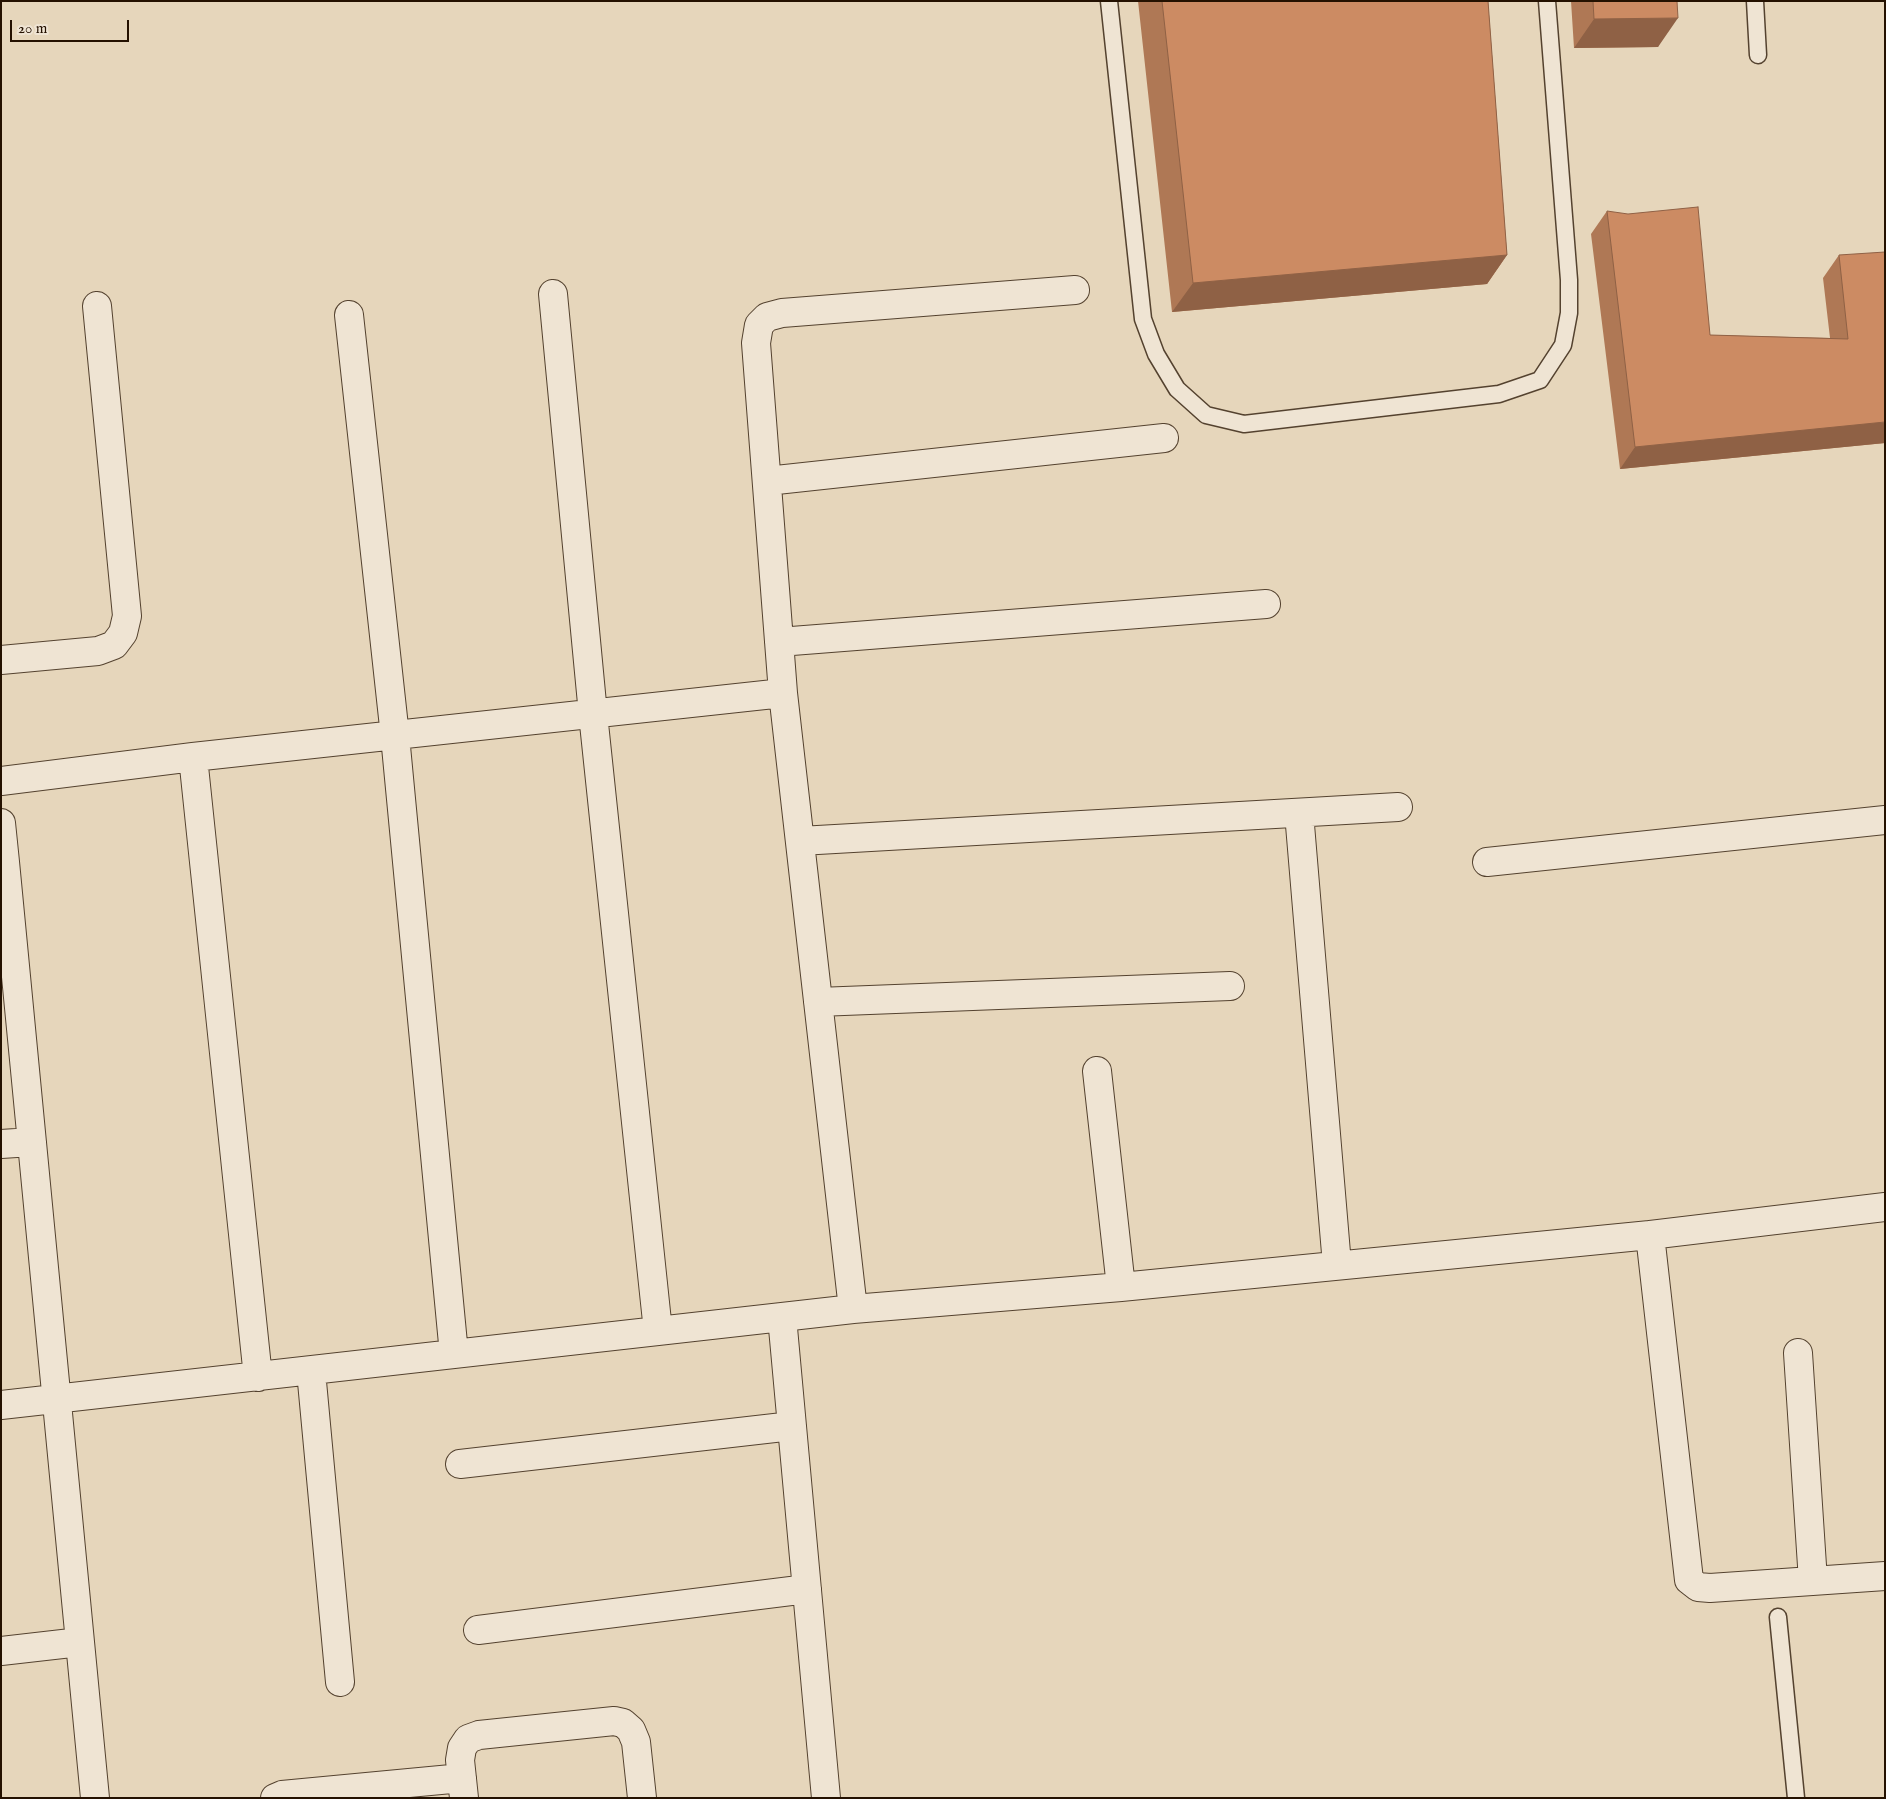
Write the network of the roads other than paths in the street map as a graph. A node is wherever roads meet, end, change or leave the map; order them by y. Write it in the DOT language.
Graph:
graph roads {
  1 [pos="1109,1"];
  2 [pos="1547,1"];
  3 [pos="1755,1"];
  4 [pos="1758,55"];
  5 [pos="1075,290"];
  6 [pos="553,294"];
  7 [pos="97,306"];
  8 [pos="349,315"];
  9 [pos="1164,438"];
  10 [pos="767,482"];
  11 [pos="1266,604"];
  12 [pos="779,642"];
  13 [pos="1,660"];
  14 [pos="783,694"];
  15 [pos="593,714"];
  16 [pos="395,736"];
  17 [pos="193,757"];
  18 [pos="1,781"];
  19 [pos="1398,807"];
  20 [pos="1299,813"];
  21 [pos="1885,820"];
  22 [pos="1,823"];
  23 [pos="800,841"];
  24 [pos="3,862"];
  25 [pos="1487,862"];
  26 [pos="1230,986"];
  27 [pos="818,1002"];
  28 [pos="1096,1071"];
  29 [pos="32,1142"];
  30 [pos="1,1144"];
  31 [pos="1885,1207"];
  32 [pos="1650,1235"];
  33 [pos="1337,1265"];
  34 [pos="1121,1287"];
  35 [pos="853,1309"];
  36 [pos="782,1317"];
  37 [pos="658,1331"];
  38 [pos="1798,1353"];
  39 [pos="454,1354"];
  40 [pos="310,1371"];
  41 [pos="258,1377"];
  42 [pos="56,1400"];
  43 [pos="1,1405"];
  44 [pos="792,1426"];
  45 [pos="460,1464"];
  46 [pos="1885,1576"];
  47 [pos="1812,1581"];
  48 [pos="807,1589"];
  49 [pos="1778,1617"];
  50 [pos="478,1630"];
  51 [pos="80,1642"];
  52 [pos="1,1650"];
  53 [pos="340,1682"];
  54 [pos="463,1788"];
  55 [pos="95,1798"];
  56 [pos="275,1798"];
  57 [pos="642,1798"];
  58 [pos="826,1798"];
  59 [pos="1796,1798"];
  1 -- 2 [label="lane"];
  3 -- 4 [label="lane"];
  5 -- 10 [label="street"];
  6 -- 15 [label="street"];
  7 -- 13 [label="street"];
  8 -- 16 [label="street"];
  9 -- 10 [label="street"];
  10 -- 12 [label="street"];
  11 -- 12 [label="street"];
  12 -- 14 [label="street"];
  14 -- 15 [label="street"];
  14 -- 23 [label="street"];
  15 -- 16 [label="street"];
  15 -- 37 [label="street"];
  16 -- 17 [label="street"];
  16 -- 39 [label="street"];
  17 -- 18 [label="street"];
  17 -- 41 [label="street"];
  19 -- 20 [label="street"];
  20 -- 23 [label="street"];
  20 -- 33 [label="street"];
  21 -- 25 [label="street"];
  22 -- 24 [label="street"];
  23 -- 27 [label="street"];
  24 -- 29 [label="street"];
  26 -- 27 [label="street"];
  27 -- 35 [label="street"];
  28 -- 34 [label="street"];
  29 -- 30 [label="street"];
  29 -- 42 [label="street"];
  31 -- 32 [label="street"];
  32 -- 33 [label="street"];
  32 -- 47 [label="street"];
  33 -- 34 [label="street"];
  34 -- 35 [label="street"];
  35 -- 36 [label="street"];
  36 -- 37 [label="street"];
  36 -- 44 [label="street"];
  37 -- 39 [label="street"];
  38 -- 47 [label="street"];
  39 -- 40 [label="street"];
  40 -- 41 [label="street"];
  40 -- 53 [label="street"];
  41 -- 42 [label="street"];
  42 -- 43 [label="street"];
  42 -- 51 [label="street"];
  44 -- 45 [label="street"];
  44 -- 48 [label="street"];
  46 -- 47 [label="street"];
  48 -- 50 [label="street"];
  48 -- 58 [label="street"];
  49 -- 59 [label="lane"];
  51 -- 52 [label="street"];
  51 -- 55 [label="street"];
  54 -- 56 [label="street"];
  54 -- 57 [label="street"];
}
